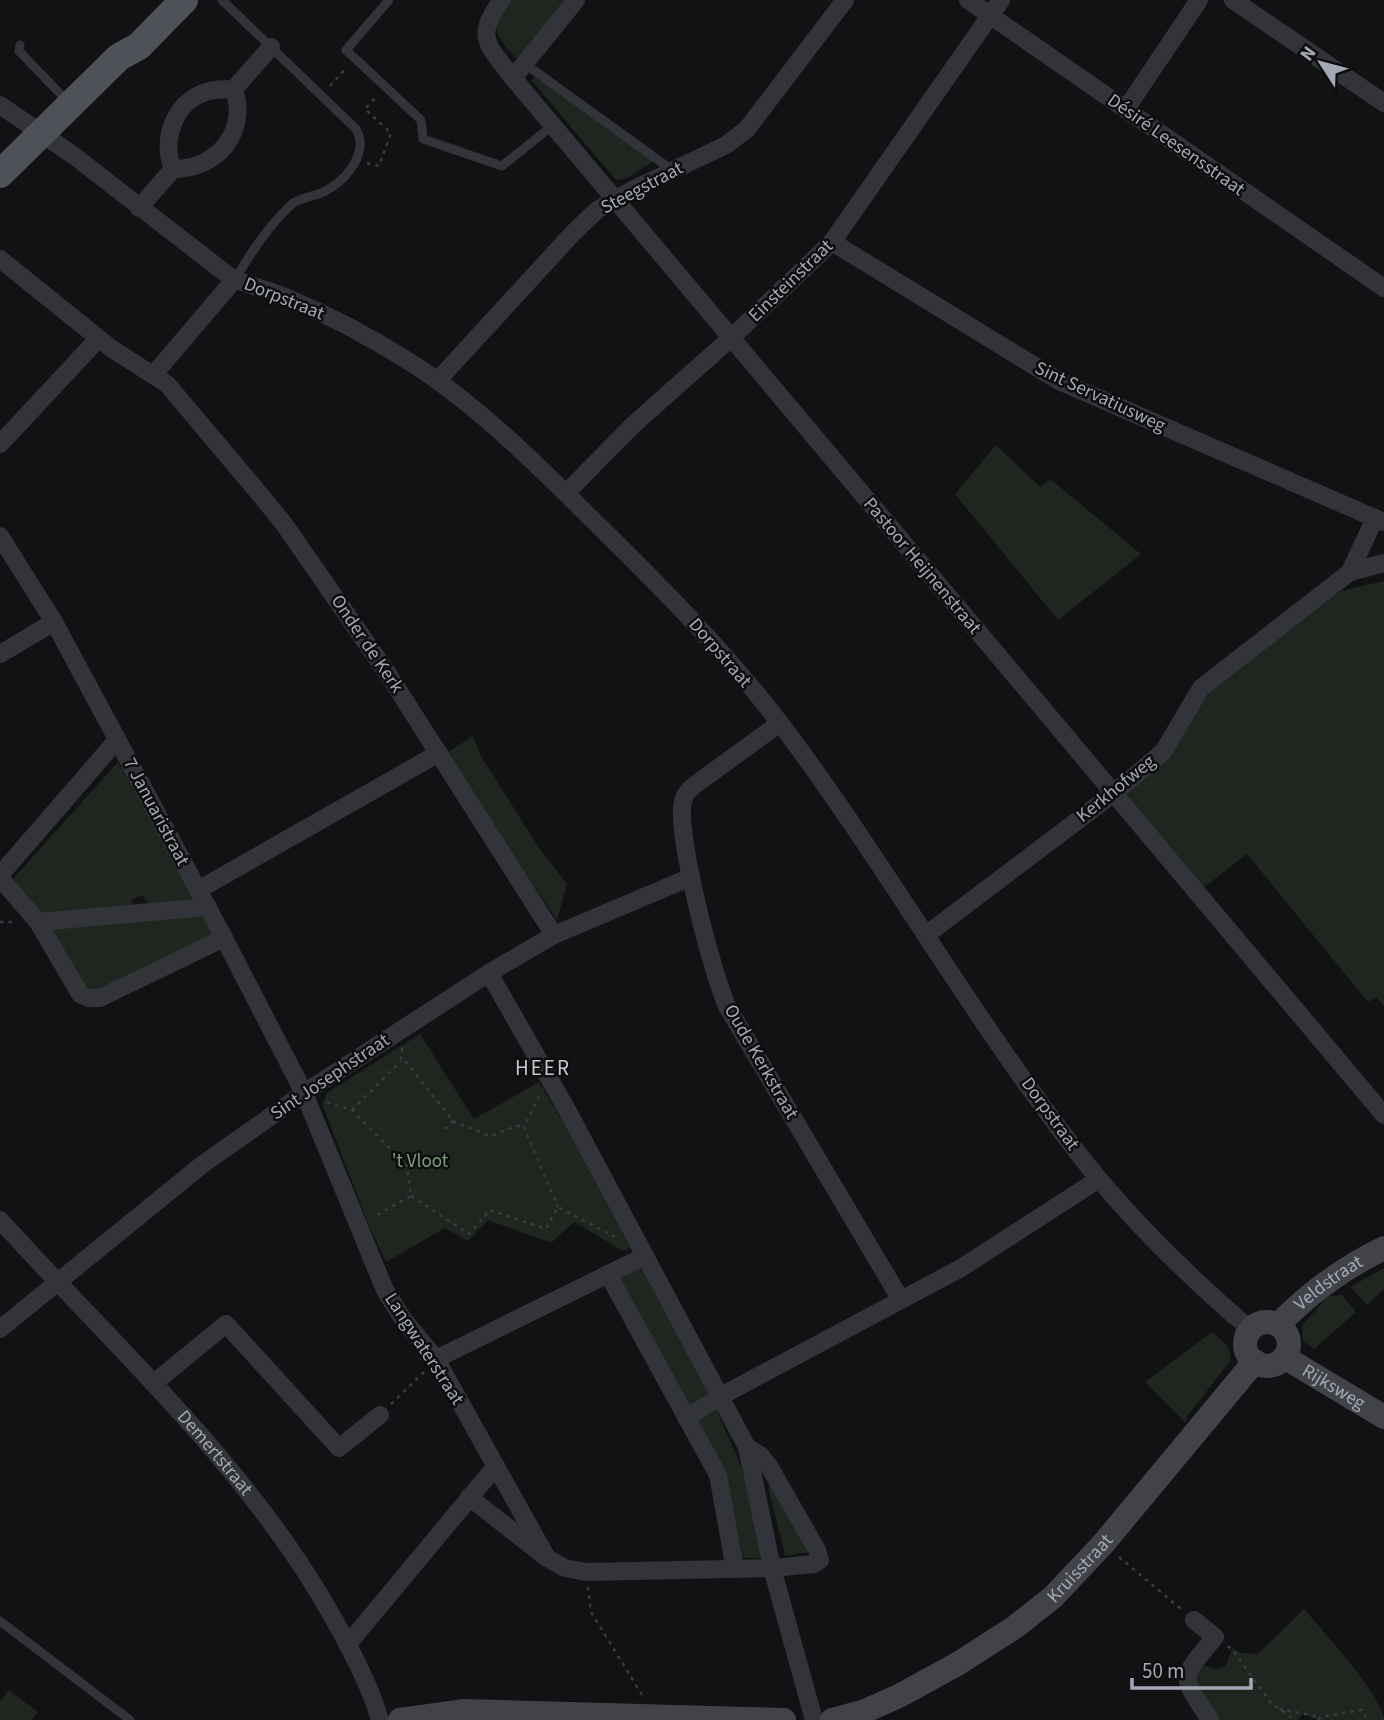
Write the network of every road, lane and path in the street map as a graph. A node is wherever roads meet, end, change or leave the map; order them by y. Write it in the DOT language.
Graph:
graph roads {
  1 [pos="158,0"];
  2 [pos="184,0"];
  3 [pos="222,0"];
  4 [pos="389,0"];
  5 [pos="502,0"];
  6 [pos="576,0"];
  7 [pos="845,0"];
  8 [pos="968,0"];
  9 [pos="1001,0"];
  10 [pos="1199,0"];
  11 [pos="1233,0"];
  12 [pos="990,16"];
  13 [pos="20,45"];
  14 [pos="271,47"];
  15 [pos="119,57"];
  16 [pos="525,64"];
  17 [pos="349,65"];
  18 [pos="513,78"];
  19 [pos="337,79"];
  20 [pos="234,89"];
  21 [pos="385,103"];
  22 [pos="1384,103"];
  23 [pos="71,104"];
  24 [pos="0,106"];
  25 [pos="1126,109"];
  26 [pos="552,126"];
  27 [pos="41,134"];
  28 [pos="356,160"];
  29 [pos="173,169"];
  30 [pos="674,171"];
  31 [pos="0,174"];
  32 [pos="614,199"];
  33 [pos="139,208"];
  34 [pos="832,242"];
  35 [pos="0,259"];
  36 [pos="235,279"];
  37 [pos="1384,288"];
  38 [pos="731,338"];
  39 [pos="99,339"];
  40 [pos="154,374"];
  41 [pos="438,380"];
  42 [pos="0,444"];
  43 [pos="565,493"];
  44 [pos="1379,520"];
  45 [pos="0,536"];
  46 [pos="1384,563"];
  47 [pos="1350,572"];
  48 [pos="54,622"];
  49 [pos="0,654"];
  50 [pos="780,723"];
  51 [pos="117,740"];
  52 [pos="439,753"];
  53 [pos="1114,793"];
  54 [pos="6,856"];
  55 [pos="0,876"];
  56 [pos="691,877"];
  57 [pos="198,890"];
  58 [pos="208,907"];
  59 [pos="38,922"];
  60 [pos="554,934"];
  61 [pos="926,935"];
  62 [pos="224,938"];
  63 [pos="489,973"];
  64 [pos="402,1029"];
  65 [pos="401,1061"];
  66 [pos="552,1084"];
  67 [pos="304,1093"];
  68 [pos="352,1110"];
  69 [pos="1384,1115"];
  70 [pos="453,1121"];
  71 [pos="524,1127"];
  72 [pos="445,1129"];
  73 [pos="415,1157"];
  74 [pos="407,1166"];
  75 [pos="1099,1179"];
  76 [pos="411,1196"];
  77 [pos="558,1207"];
  78 [pos="0,1220"];
  79 [pos="359,1225"];
  80 [pos="636,1239"];
  81 [pos="1384,1248"];
  82 [pos="645,1256"];
  83 [pos="608,1274"];
  84 [pos="56,1282"];
  85 [pos="901,1300"];
  86 [pos="1278,1325"];
  87 [pos="0,1329"];
  88 [pos="1251,1330"];
  89 [pos="1284,1357"];
  90 [pos="436,1359"];
  91 [pos="1255,1361"];
  92 [pos="154,1383"];
  93 [pos="721,1396"];
  94 [pos="380,1415"];
  95 [pos="1384,1417"];
  96 [pos="686,1418"];
  97 [pos="747,1447"];
  98 [pos="496,1465"];
  99 [pos="469,1497"];
  100 [pos="1114,1553"];
  101 [pos="547,1558"];
  102 [pos="772,1568"];
  103 [pos="736,1569"];
  104 [pos="586,1572"];
  105 [pos="1188,1615"];
  106 [pos="0,1621"];
  107 [pos="348,1644"];
  108 [pos="1234,1652"];
  109 [pos="1279,1709"];
  110 [pos="661,1717"];
  111 [pos="854,1717"];
  112 [pos="1320,1719"];
  113 [pos="131,1720"];
  114 [pos="380,1720"];
  115 [pos="400,1720"];
  116 [pos="784,1720"];
  117 [pos="814,1720"];
  118 [pos="1210,1720"];
  119 [pos="1295,1720"];
  120 [pos="1367,1720"];
  1 -- 15 [label="main road"];
  2 -- 15 [label="main road"];
  3 -- 14 [label="lane"];
  4 -- 26 [label="lane"];
  5 -- 18 [label="street, Pastoor Heijnenstraat"];
  6 -- 16 [label="street"];
  7 -- 30 [label="street, Steegstraat"];
  8 -- 12 [label="street, Désiré Leesensstraat"];
  9 -- 12 [label="street, Einsteinstraat"];
  10 -- 25 [label="street"];
  11 -- 22 [label="street"];
  12 -- 25 [label="street, Désiré Leesensstraat"];
  12 -- 34 [label="street, Einsteinstraat"];
  13 -- 23 [label="lane"];
  14 -- 20 [label="street"];
  14 -- 28 [label="lane"];
  15 -- 23 [label="main road"];
  16 -- 18 [label="street"];
  16 -- 30 [label="lane"];
  17 -- 19 [label="path"];
  18 -- 26 [label="street, Pastoor Heijnenstraat"];
  20 -- 29 [label="street"];
  20 -- 29 [label="street"];
  21 -- 28 [label="path"];
  23 -- 27 [label="main road"];
  24 -- 27 [label="street, Dorpstraat"];
  25 -- 37 [label="street, Désiré Leesensstraat"];
  26 -- 32 [label="street, Pastoor Heijnenstraat"];
  27 -- 31 [label="main road"];
  27 -- 33 [label="street, Dorpstraat"];
  28 -- 36 [label="lane"];
  29 -- 33 [label="street"];
  30 -- 32 [label="street, Steegstraat"];
  32 -- 38 [label="street, Pastoor Heijnenstraat"];
  32 -- 41 [label="street, Steegstraat"];
  33 -- 36 [label="street, Dorpstraat"];
  34 -- 38 [label="street, Einsteinstraat"];
  34 -- 44 [label="street, Sint Servatiusweg"];
  35 -- 39 [label="street, Onder de Kerk"];
  36 -- 40 [label="street"];
  36 -- 41 [label="street, Dorpstraat"];
  38 -- 43 [label="street, Einsteinstraat"];
  38 -- 53 [label="street, Pastoor Heijnenstraat"];
  39 -- 40 [label="street, Onder de Kerk"];
  39 -- 42 [label="street"];
  40 -- 52 [label="street, Onder de Kerk"];
  41 -- 43 [label="street, Dorpstraat"];
  43 -- 50 [label="street, Dorpstraat"];
  44 -- 47 [label="street, Kerkhofweg"];
  45 -- 48 [label="street, 7 Januaristraat"];
  46 -- 47 [label="street, Kerkhofweg"];
  47 -- 53 [label="street, Kerkhofweg"];
  48 -- 49 [label="street"];
  48 -- 51 [label="street, 7 Januaristraat"];
  50 -- 56 [label="street, Oude Kerkstraat"];
  50 -- 61 [label="street, Dorpstraat"];
  51 -- 54 [label="street"];
  51 -- 57 [label="street, 7 Januaristraat"];
  52 -- 57 [label="street"];
  52 -- 60 [label="street, Onder de Kerk"];
  53 -- 61 [label="street, Kerkhofweg"];
  53 -- 69 [label="street, Pastoor Heijnenstraat"];
  54 -- 55 [label="street"];
  55 -- 59 [label="street"];
  56 -- 60 [label="street, Sint Josephstraat"];
  56 -- 85 [label="street, Oude Kerkstraat"];
  57 -- 58 [label="street, 7 Januaristraat"];
  58 -- 59 [label="street"];
  58 -- 62 [label="street, 7 Januaristraat"];
  59 -- 62 [label="street"];
  60 -- 63 [label="street, Sint Josephstraat"];
  61 -- 75 [label="street, Dorpstraat"];
  62 -- 67 [label="street, 7 Januaristraat"];
  63 -- 64 [label="street, Sint Josephstraat"];
  63 -- 66 [label="street"];
  64 -- 65 [label="path"];
  64 -- 67 [label="street, Sint Josephstraat"];
  65 -- 68 [label="path"];
  65 -- 70 [label="path"];
  66 -- 71 [label="path"];
  66 -- 80 [label="street"];
  67 -- 68 [label="path"];
  67 -- 79 [label="street, Langwaterstraat"];
  67 -- 84 [label="street, Sint Josephstraat"];
  68 -- 74 [label="path"];
  70 -- 71 [label="path"];
  70 -- 72 [label="path"];
  71 -- 77 [label="path"];
  73 -- 74 [label="path"];
  74 -- 76 [label="path"];
  75 -- 85 [label="street"];
  75 -- 88 [label="street, Dorpstraat"];
  76 -- 77 [label="path"];
  76 -- 79 [label="path"];
  77 -- 80 [label="path"];
  78 -- 84 [label="street, Demertstraat"];
  79 -- 90 [label="street, Langwaterstraat"];
  80 -- 82 [label="street"];
  81 -- 86 [label="street, Veldstraat"];
  82 -- 83 [label="street"];
  82 -- 93 [label="street"];
  83 -- 90 [label="street"];
  83 -- 96 [label="street"];
  84 -- 87 [label="street, Sint Josephstraat"];
  84 -- 92 [label="street, Demertstraat"];
  85 -- 93 [label="street"];
  86 -- 88 [label="street"];
  86 -- 89 [label="street"];
  88 -- 91 [label="street"];
  89 -- 91 [label="street"];
  89 -- 95 [label="street, Rijksweg"];
  90 -- 94 [label="path"];
  90 -- 98 [label="street, Langwaterstraat"];
  91 -- 111 [label="street, Kruisstraat"];
  92 -- 94 [label="street"];
  92 -- 107 [label="street, Demertstraat"];
  93 -- 96 [label="street"];
  93 -- 97 [label="street"];
  96 -- 103 [label="street"];
  97 -- 102 [label="street"];
  97 -- 102 [label="street"];
  98 -- 99 [label="street"];
  98 -- 101 [label="street, Langwaterstraat"];
  99 -- 101 [label="street"];
  99 -- 107 [label="street"];
  100 -- 105 [label="path"];
  101 -- 104 [label="street"];
  102 -- 103 [label="street"];
  102 -- 117 [label="street"];
  103 -- 104 [label="street"];
  104 -- 110 [label="path"];
  105 -- 118 [label="street"];
  106 -- 113 [label="lane"];
  107 -- 114 [label="street, Demertstraat"];
  108 -- 109 [label="path"];
  109 -- 112 [label="path"];
  109 -- 119 [label="path"];
  110 -- 115 [label="street"];
  110 -- 116 [label="street"];
  112 -- 120 [label="path"];
}
